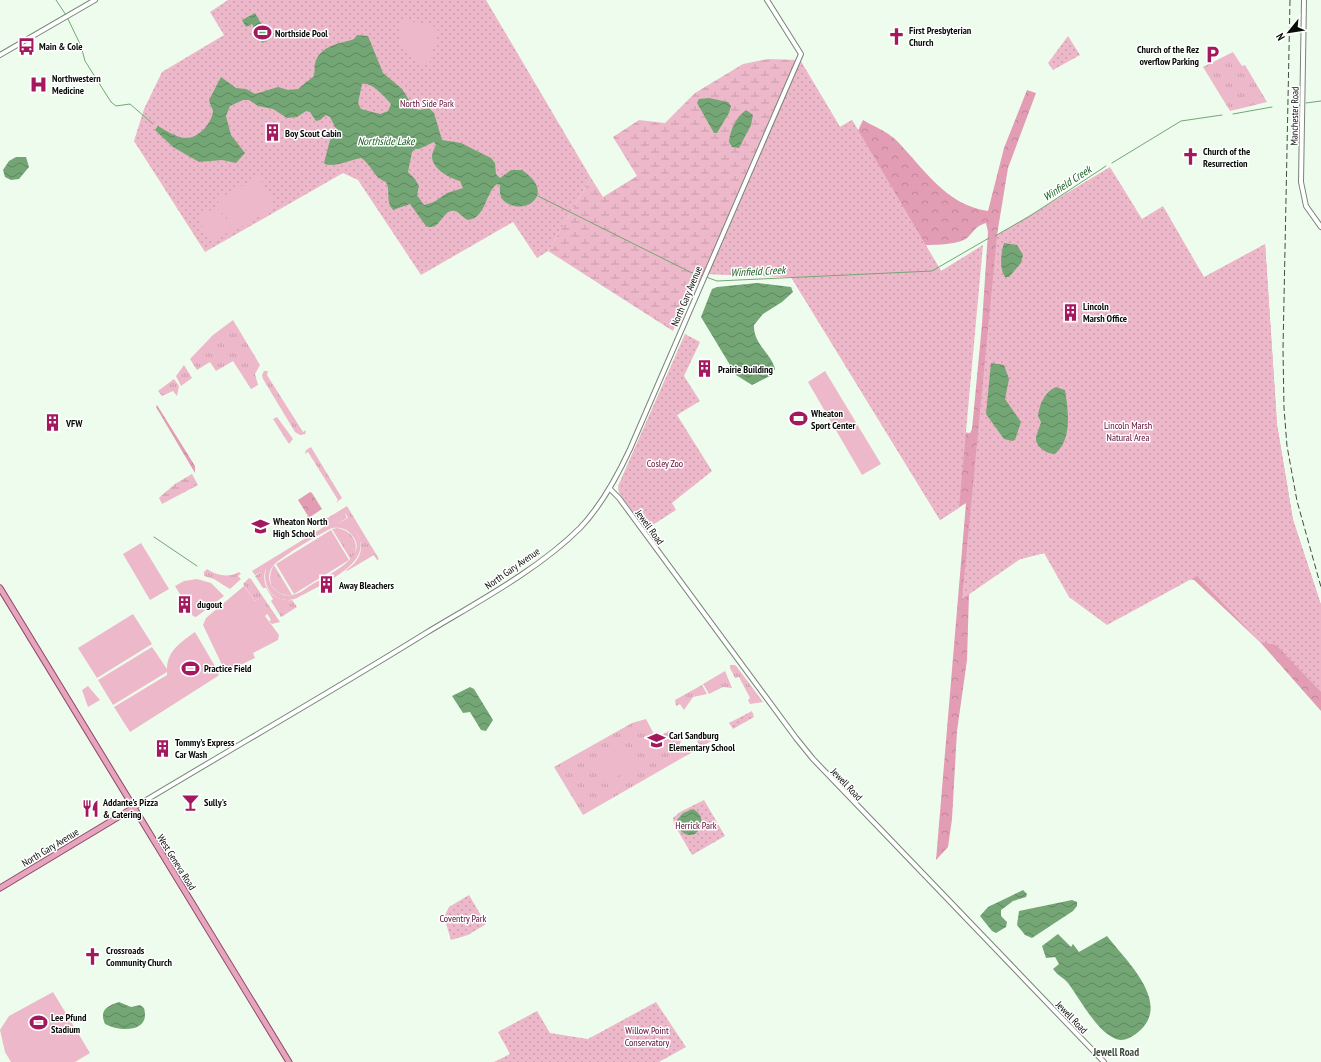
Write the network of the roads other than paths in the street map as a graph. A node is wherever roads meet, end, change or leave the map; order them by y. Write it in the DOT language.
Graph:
graph roads {
  1 [pos="95,0"];
  2 [pos="767,0"];
  3 [pos="1304,0"];
  4 [pos="0,55"];
  5 [pos="1321,227"];
  6 [pos="610,489"];
  7 [pos="0,588"];
  8 [pos="134,808"];
  9 [pos="0,888"];
  10 [pos="289,1062"];
  11 [pos="1104,1062"];
  1 -- 4 [label="street"];
  2 -- 6 [label="street, North Gary Avenue"];
  3 -- 5 [label="street, Manchester Road"];
  6 -- 8 [label="street, North Gary Avenue"];
  6 -- 11 [label="street, Jewell Road"];
  7 -- 8 [label="main road, West Geneva Road"];
  8 -- 9 [label="main road, North Gary Avenue"];
  8 -- 10 [label="main road, West Geneva Road"];
}
